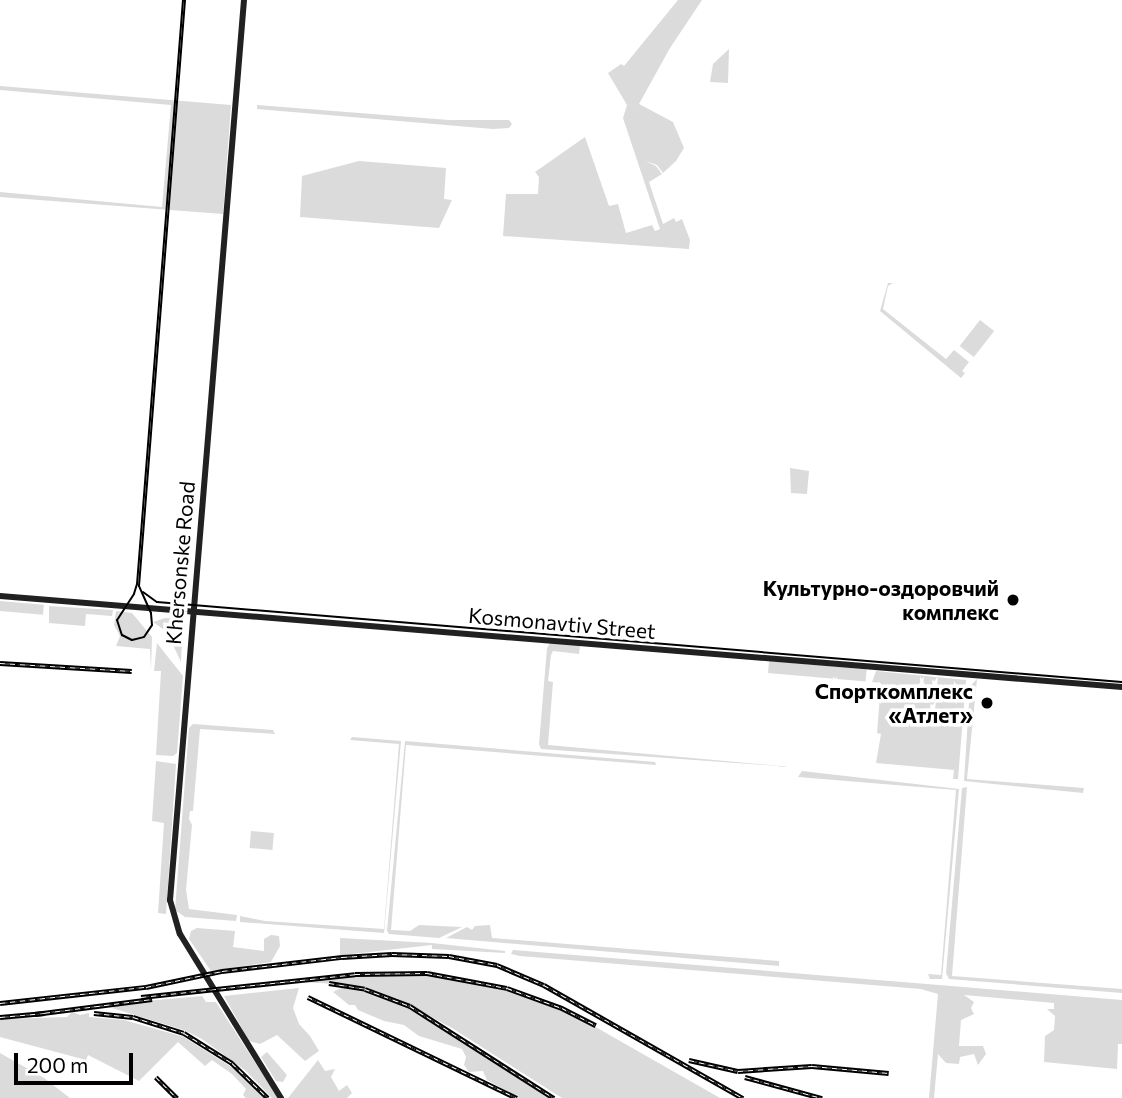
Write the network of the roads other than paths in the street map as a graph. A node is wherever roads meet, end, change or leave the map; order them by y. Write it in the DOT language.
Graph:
graph roads {
  1 [pos="244,0"];
  2 [pos="0,596"];
  3 [pos="194,611"];
  4 [pos="1122,687"];
  5 [pos="281,1098"];
  1 -- 3 [label="main road, Khersonske Road"];
  2 -- 3 [label="main road, Kosmonavtiv Street"];
  3 -- 4 [label="main road, Kosmonavtiv Street"];
  3 -- 5 [label="main road, Khersonske Road"];
}
